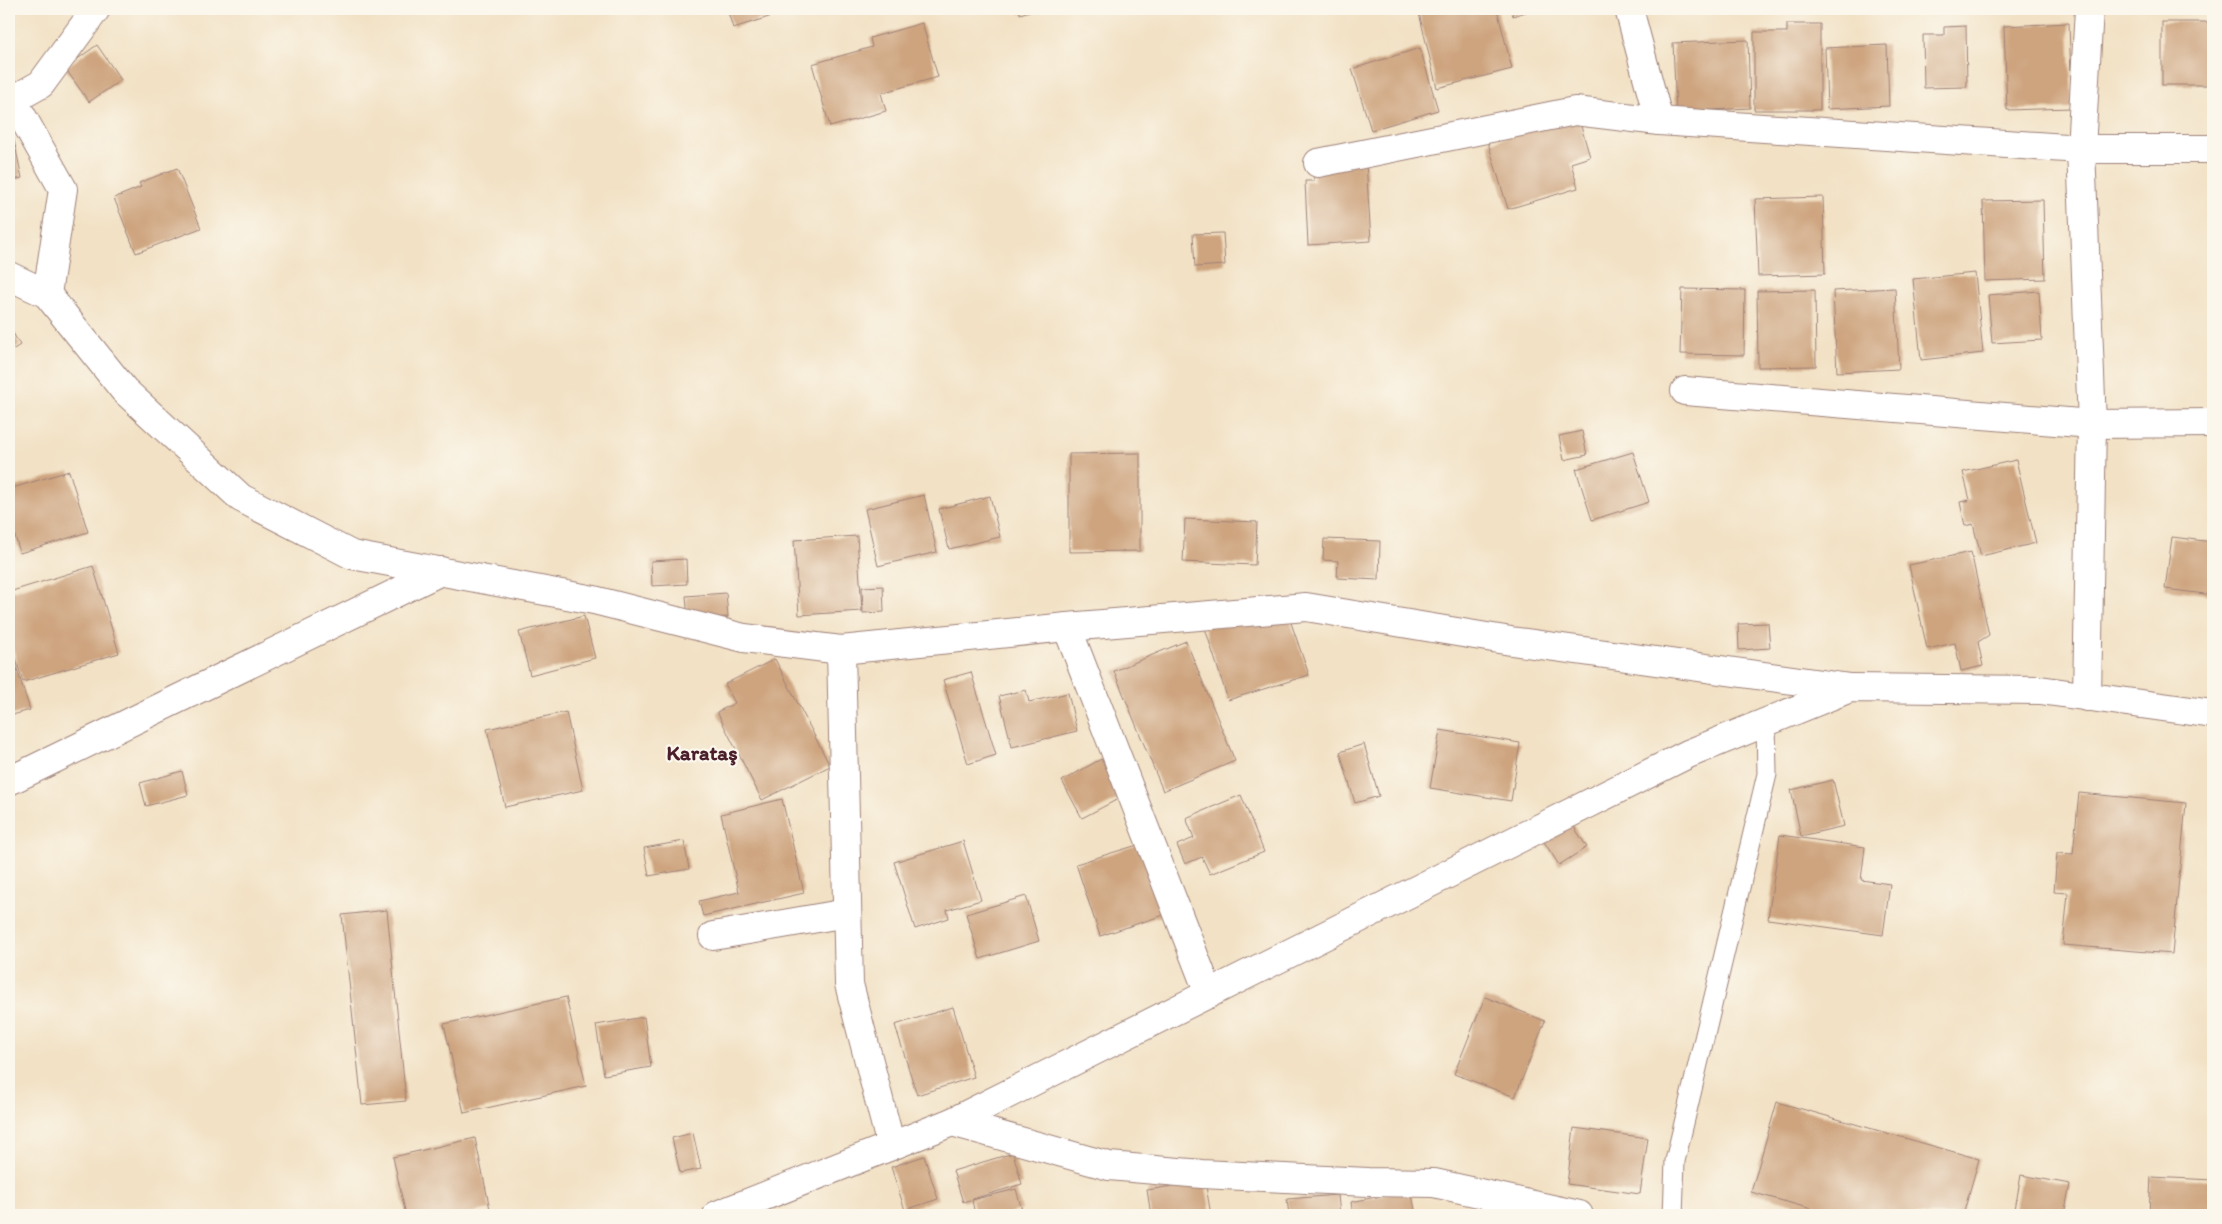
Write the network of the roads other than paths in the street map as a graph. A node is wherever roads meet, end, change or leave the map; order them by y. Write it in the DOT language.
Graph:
graph roads {
  1 [pos="96,9"];
  2 [pos="1629,9"];
  3 [pos="2089,9"];
  4 [pos="11,101"];
  5 [pos="1659,121"];
  6 [pos="2081,148"];
  7 [pos="2213,149"];
  8 [pos="1318,163"];
  9 [pos="9,276"];
  10 [pos="47,294"];
  11 [pos="1685,392"];
  12 [pos="2213,423"];
  13 [pos="2092,424"];
  14 [pos="441,571"];
  15 [pos="1067,627"];
  16 [pos="841,650"];
  17 [pos="1850,688"];
  18 [pos="2087,697"];
  19 [pos="2213,714"];
  20 [pos="1766,723"];
  21 [pos="9,781"];
  22 [pos="847,913"];
  23 [pos="713,936"];
  24 [pos="1209,994"];
  25 [pos="952,1122"];
  26 [pos="891,1146"];
  27 [pos="717,1215"];
  28 [pos="1579,1215"];
  29 [pos="1673,1215"];
  1 -- 4 [label="street"];
  2 -- 5 [label="street"];
  3 -- 6 [label="street"];
  4 -- 10 [label="street"];
  5 -- 6 [label="street"];
  5 -- 8 [label="street"];
  6 -- 7 [label="street"];
  6 -- 13 [label="street"];
  9 -- 10 [label="street"];
  10 -- 14 [label="street"];
  11 -- 13 [label="street"];
  12 -- 13 [label="street"];
  13 -- 18 [label="street"];
  14 -- 16 [label="street"];
  14 -- 21 [label="street"];
  15 -- 16 [label="street"];
  15 -- 17 [label="street"];
  15 -- 24 [label="street"];
  16 -- 22 [label="street"];
  17 -- 18 [label="street"];
  17 -- 20 [label="street"];
  18 -- 19 [label="street"];
  20 -- 24 [label="street"];
  20 -- 29 [label="lane"];
  22 -- 23 [label="street"];
  22 -- 26 [label="street"];
  24 -- 25 [label="street"];
  25 -- 26 [label="street"];
  25 -- 28 [label="street"];
  26 -- 27 [label="street"];
}
